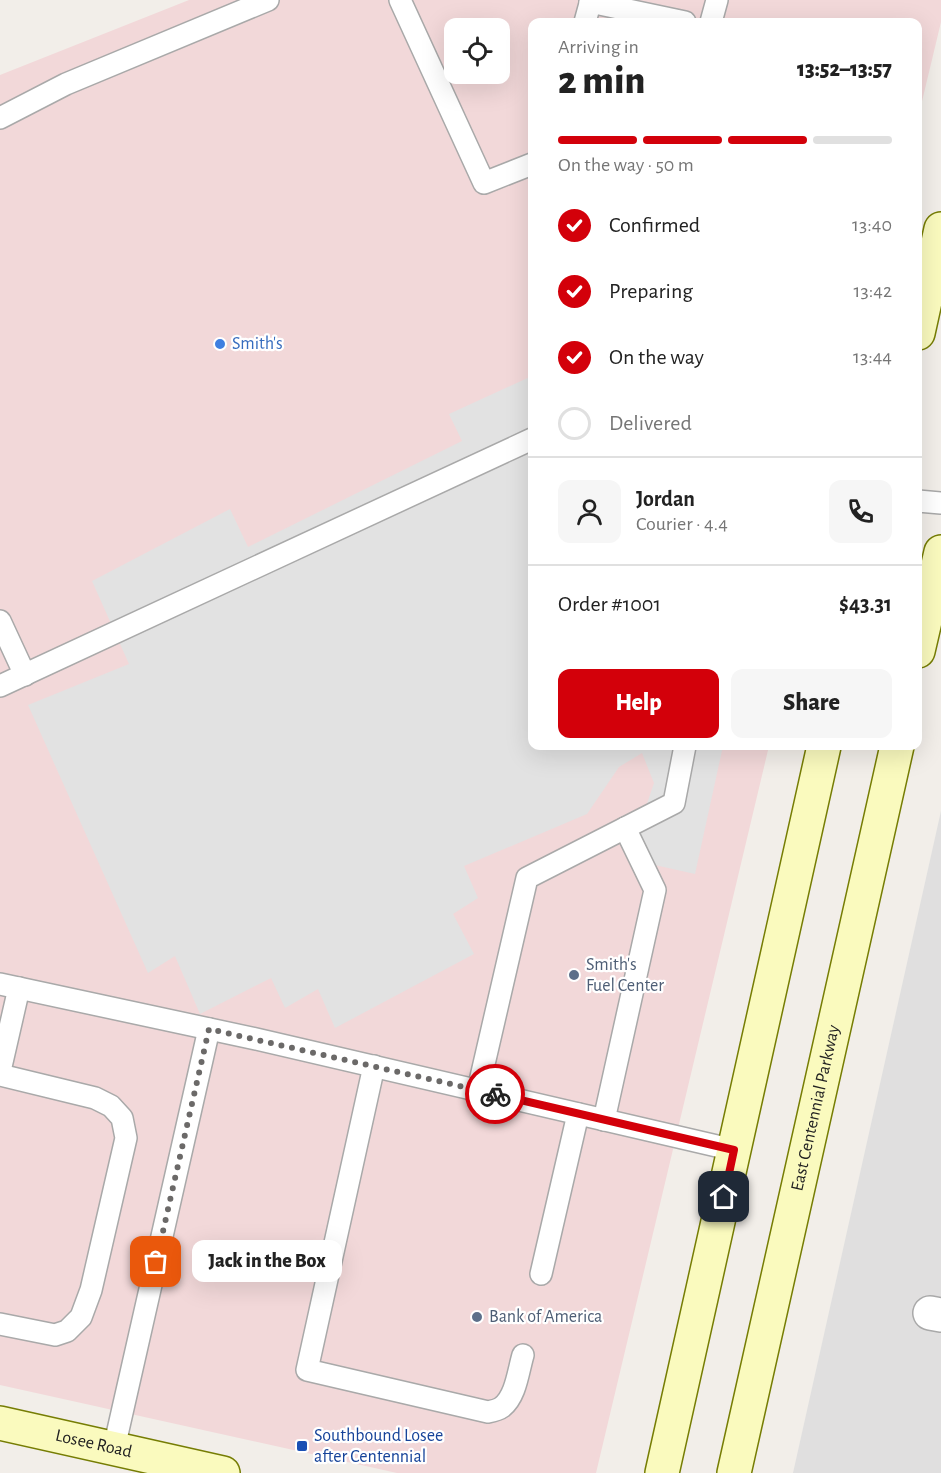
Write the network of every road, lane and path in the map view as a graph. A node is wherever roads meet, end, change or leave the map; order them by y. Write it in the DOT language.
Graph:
graph roads {
  1 [pos="268,0"];
  2 [pos="400,0"];
  3 [pos="717,0"];
  4 [pos="589,8"];
  5 [pos="658,18"];
  6 [pos="712,18"];
  7 [pos="0,118"];
  8 [pos="528,166"];
  9 [pos="941,229"];
  10 [pos="922,315"];
  11 [pos="528,441"];
  12 [pos="922,501"];
  13 [pos="941,503"];
  14 [pos="934,567"];
  15 [pos="0,621"];
  16 [pos="922,630"];
  17 [pos="25,675"];
  18 [pos="0,686"];
  19 [pos="684,750"];
  20 [pos="823,750"];
  21 [pos="896,750"];
  22 [pos="625,828"];
  23 [pos="9,986"];
  24 [pos="209,1029"];
  25 [pos="374,1066"];
  26 [pos="0,1073"];
  27 [pos="478,1090"];
  28 [pos="578,1114"];
  29 [pos="604,1120"];
  30 [pos="734,1150"];
  31 [pos="541,1274"];
  32 [pos="0,1324"];
  33 [pos="523,1355"];
  34 [pos="0,1423"];
  35 [pos="114,1448"];
  36 [pos="223,1473"];
  37 [pos="662,1473"];
  38 [pos="734,1473"];
  1 -- 7 [label="lane"];
  2 -- 8 [label="lane"];
  3 -- 6 [label="lane"];
  4 -- 5 [label="lane"];
  9 -- 10 [label="main road"];
  11 -- 17 [label="lane"];
  12 -- 13 [label="lane"];
  14 -- 16 [label="main road"];
  15 -- 17 [label="lane"];
  17 -- 18 [label="lane"];
  19 -- 22 [label="lane"];
  20 -- 30 [label="main road"];
  21 -- 38 [label="main road, East Centennial Parkway"];
  22 -- 27 [label="lane"];
  22 -- 29 [label="lane"];
  23 -- 24 [label="lane"];
  23 -- 26 [label="lane"];
  24 -- 25 [label="lane"];
  24 -- 35 [label="lane"];
  25 -- 27 [label="lane"];
  25 -- 33 [label="lane"];
  26 -- 32 [label="lane"];
  27 -- 28 [label="lane"];
  28 -- 29 [label="lane"];
  28 -- 31 [label="lane"];
  29 -- 30 [label="lane"];
  30 -- 37 [label="main road"];
  34 -- 35 [label="main road, Losee Road"];
  35 -- 36 [label="main road, Losee Road"];
}
